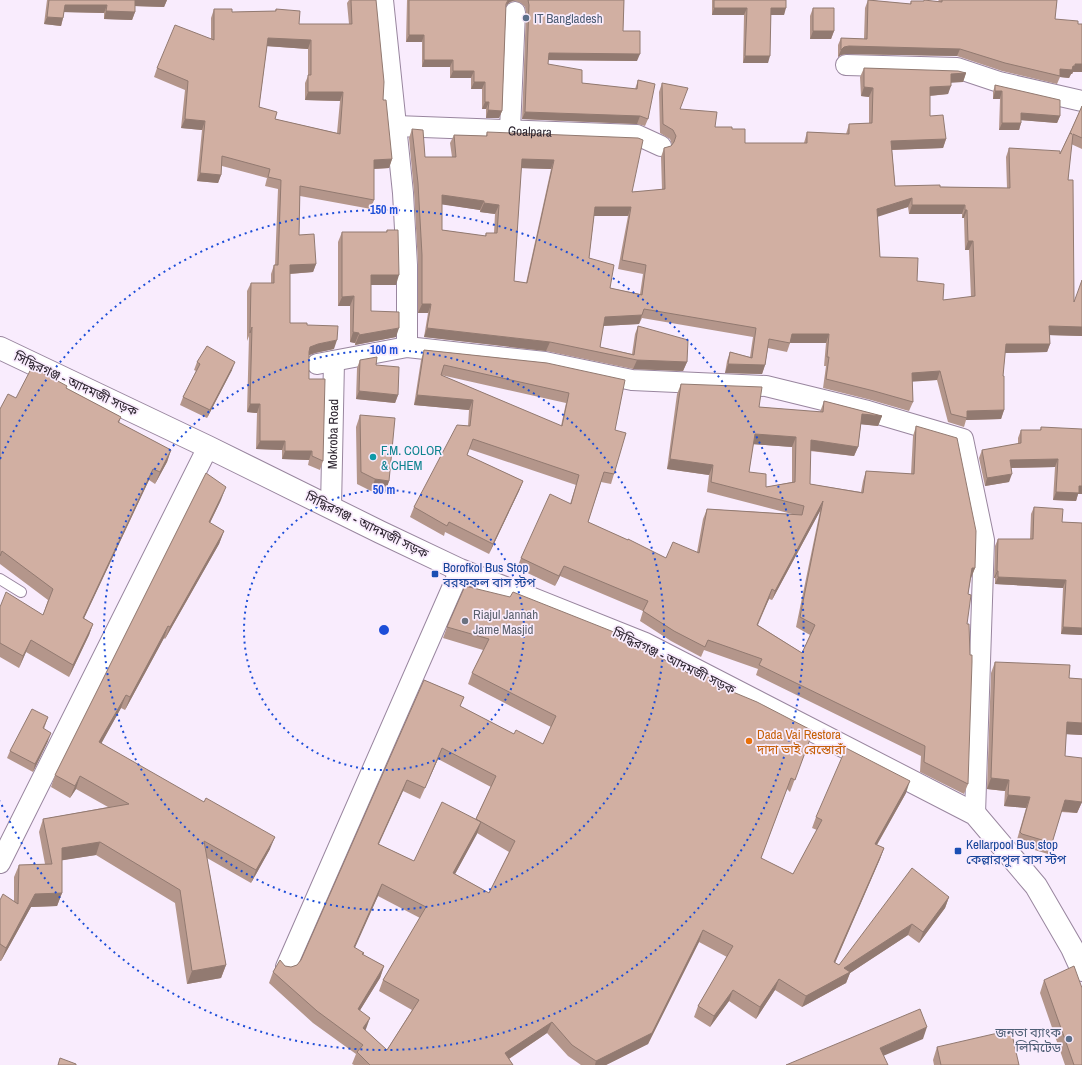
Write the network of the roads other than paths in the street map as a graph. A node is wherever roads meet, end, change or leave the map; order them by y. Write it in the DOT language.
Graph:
graph roads {
  1 [pos="383,0"];
  2 [pos="516,12"];
  3 [pos="846,65"];
  4 [pos="1082,100"];
  5 [pos="396,126"];
  6 [pos="510,130"];
  7 [pos="661,146"];
  8 [pos="407,347"];
  9 [pos="0,348"];
  10 [pos="208,447"];
  11 [pos="331,507"];
  12 [pos="460,570"];
  13 [pos="0,579"];
  14 [pos="21,592"];
  15 [pos="975,814"];
  16 [pos="0,863"];
  17 [pos="286,967"];
  18 [pos="1082,970"];
  1 -- 5 [label="street"];
  2 -- 6 [label="street"];
  3 -- 4 [label="street"];
  5 -- 6 [label="street, Goalpara"];
  5 -- 8 [label="street"];
  6 -- 7 [label="street, Goalpara"];
  8 -- 11 [label="street, Mokroba Road"];
  8 -- 15 [label="street"];
  9 -- 10 [label="main road, সিদ্ধিরগঞ্জ - আদমজী সড়ক"];
  10 -- 11 [label="main road, সিদ্ধিরগঞ্জ - আদমজী সড়ক"];
  10 -- 16 [label="street"];
  11 -- 12 [label="main road, সিদ্ধিরগঞ্জ - আদমজী সড়ক"];
  12 -- 15 [label="main road, সিদ্ধিরগঞ্জ - আদমজী সড়ক"];
  12 -- 17 [label="street"];
  13 -- 14 [label="lane"];
  15 -- 18 [label="main road, সিদ্ধিরগঞ্জ - আদমজী সড়ক"];
}
